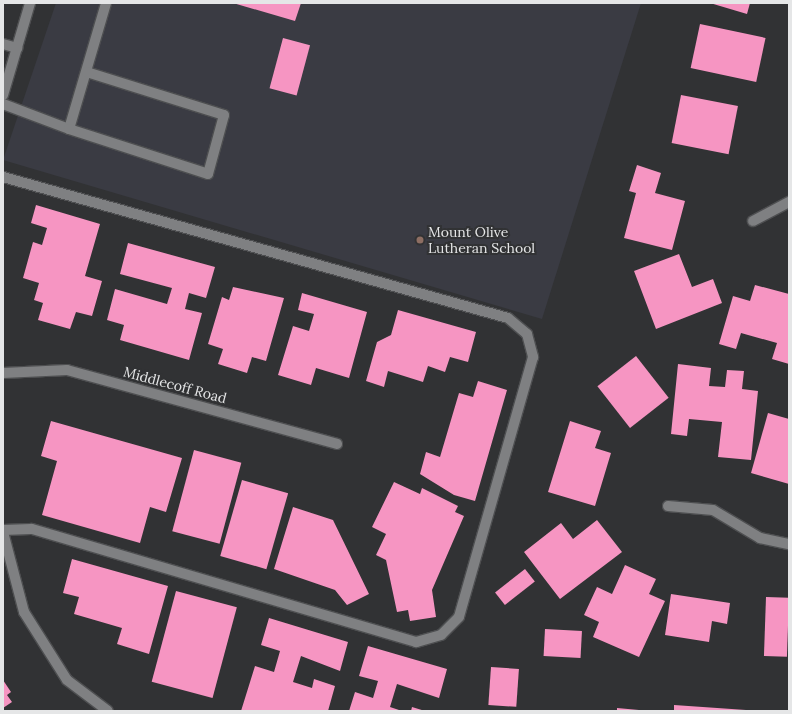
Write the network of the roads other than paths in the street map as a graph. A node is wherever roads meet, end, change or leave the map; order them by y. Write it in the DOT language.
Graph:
graph roads {
  1 [pos="30,3"];
  2 [pos="106,3"];
  3 [pos="3,44"];
  4 [pos="17,48"];
  5 [pos="87,72"];
  6 [pos="3,95"];
  7 [pos="3,104"];
  8 [pos="69,129"];
  9 [pos="3,177"];
  10 [pos="789,202"];
  11 [pos="753,221"];
  12 [pos="3,374"];
  13 [pos="337,444"];
  14 [pos="668,506"];
  15 [pos="3,531"];
  16 [pos="789,544"];
  17 [pos="108,711"];
  1 -- 4 [label="street"];
  2 -- 5 [label="street"];
  3 -- 4 [label="street"];
  4 -- 6 [label="street"];
  5 -- 8 [label="street"];
  5 -- 8 [label="street"];
  7 -- 8 [label="street"];
  9 -- 15 [label="street"];
  10 -- 11 [label="street"];
  12 -- 13 [label="street, Middlecoff Road"];
  14 -- 16 [label="street"];
  15 -- 17 [label="street"];
}
